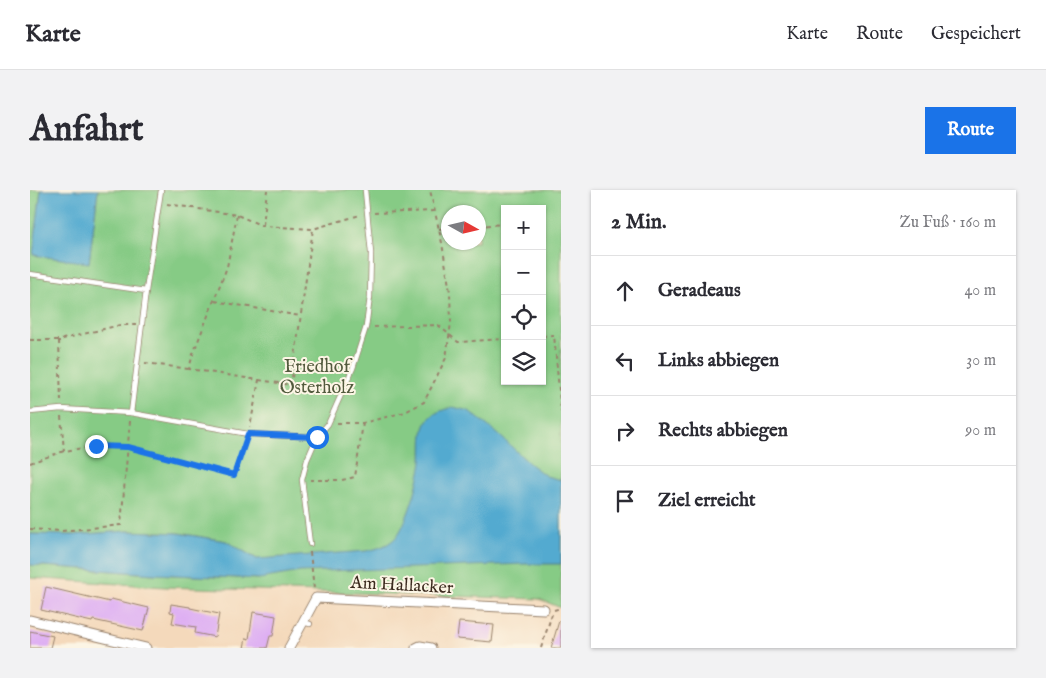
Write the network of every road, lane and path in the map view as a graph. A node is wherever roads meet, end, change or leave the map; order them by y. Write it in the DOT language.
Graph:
graph roads {
  1 [pos="161,190"];
  2 [pos="267,190"];
  3 [pos="365,190"];
  4 [pos="430,190"];
  5 [pos="160,203"];
  6 [pos="434,210"];
  7 [pos="368,213"];
  8 [pos="237,215"];
  9 [pos="501,224"];
  10 [pos="486,225"];
  11 [pos="263,226"];
  12 [pos="313,229"];
  13 [pos="439,229"];
  14 [pos="30,274"];
  15 [pos="146,291"];
  16 [pos="215,301"];
  17 [pos="300,316"];
  18 [pos="142,325"];
  19 [pos="366,326"];
  20 [pos="449,334"];
  21 [pos="546,336"];
  22 [pos="501,339"];
  23 [pos="30,340"];
  24 [pos="59,340"];
  25 [pos="138,362"];
  26 [pos="189,369"];
  27 [pos="259,380"];
  28 [pos="61,409"];
  29 [pos="30,412"];
  30 [pos="561,412"];
  31 [pos="131,413"];
  32 [pos="363,423"];
  33 [pos="328,424"];
  34 [pos="248,434"];
  35 [pos="317,437"];
  36 [pos="128,447"];
  37 [pos="64,451"];
  38 [pos="30,463"];
  39 [pos="302,480"];
  40 [pos="30,529"];
  41 [pos="310,544"];
  42 [pos="316,598"];
  43 [pos="561,608"];
  44 [pos="544,609"];
  45 [pos="30,620"];
  46 [pos="146,648"];
  47 [pos="289,648"];
  48 [pos="416,648"];
  49 [pos="431,648"];
  50 [pos="541,648"];
  1 -- 5 [label="lane"];
  2 -- 11 [label="path"];
  3 -- 7 [label="lane"];
  4 -- 6 [label="path"];
  5 -- 8 [label="path"];
  5 -- 15 [label="lane"];
  6 -- 7 [label="path"];
  6 -- 13 [label="path"];
  7 -- 12 [label="path"];
  7 -- 19 [label="lane"];
  8 -- 11 [label="path"];
  8 -- 16 [label="path"];
  9 -- 10 [label="path"];
  11 -- 12 [label="path"];
  12 -- 17 [label="path"];
  13 -- 20 [label="path"];
  14 -- 15 [label="lane"];
  15 -- 18 [label="lane"];
  16 -- 17 [label="path"];
  16 -- 26 [label="path"];
  17 -- 27 [label="path"];
  18 -- 24 [label="path"];
  18 -- 25 [label="lane"];
  19 -- 20 [label="path"];
  19 -- 33 [label="lane"];
  20 -- 22 [label="path"];
  20 -- 32 [label="path"];
  21 -- 30 [label="path"];
  23 -- 24 [label="path"];
  24 -- 28 [label="path"];
  25 -- 26 [label="path"];
  25 -- 31 [label="lane"];
  26 -- 27 [label="path"];
  27 -- 34 [label="path"];
  28 -- 29 [label="lane"];
  28 -- 31 [label="lane"];
  28 -- 37 [label="path"];
  31 -- 34 [label="lane"];
  31 -- 36 [label="path"];
  32 -- 33 [label="path"];
  32 -- 39 [label="path"];
  33 -- 35 [label="lane"];
  34 -- 35 [label="lane"];
  34 -- 36 [label="path"];
  35 -- 39 [label="lane"];
  36 -- 37 [label="path"];
  36 -- 40 [label="path"];
  37 -- 38 [label="path"];
  39 -- 41 [label="lane"];
  41 -- 42 [label="path"];
  42 -- 44 [label="street, Am Hallacker"];
  42 -- 47 [label="street"];
  43 -- 50 [label="path"];
  45 -- 46 [label="street"];
  48 -- 49 [label="street"];
}
